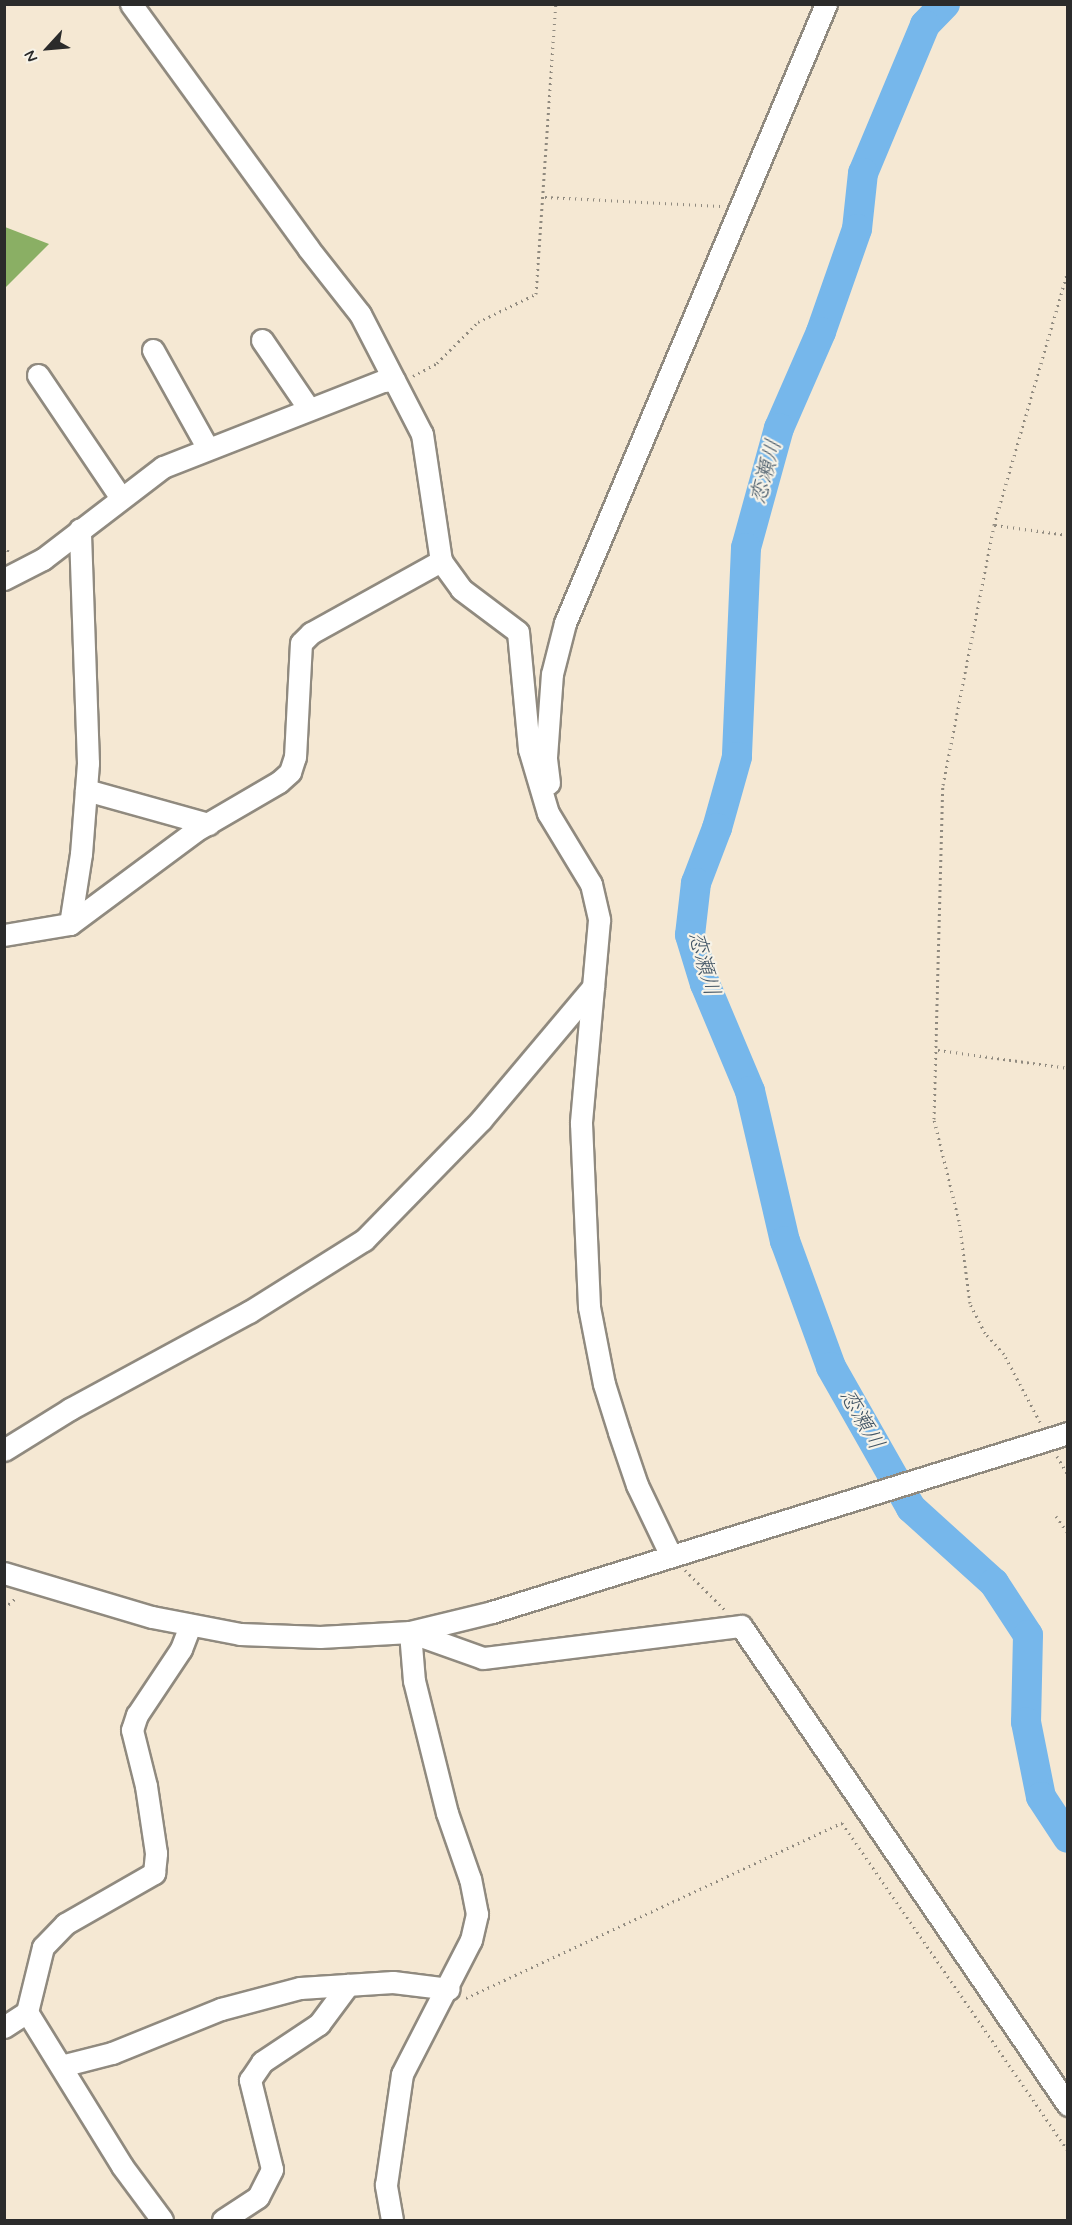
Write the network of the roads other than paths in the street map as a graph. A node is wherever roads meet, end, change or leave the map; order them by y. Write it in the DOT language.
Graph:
graph roads {
  1 [pos="131,4"];
  2 [pos="826,4"];
  3 [pos="262,340"];
  4 [pos="153,350"];
  5 [pos="38,375"];
  6 [pos="394,380"];
  7 [pos="309,409"];
  8 [pos="207,447"];
  9 [pos="121,498"];
  10 [pos="81,529"];
  11 [pos="441,561"];
  12 [pos="4,579"];
  13 [pos="86,790"];
  14 [pos="549,813"];
  15 [pos="207,824"];
  16 [pos="70,924"];
  17 [pos="4,935"];
  18 [pos="593,987"];
  19 [pos="1068,1433"];
  20 [pos="4,1450"];
  21 [pos="670,1556"];
  22 [pos="5,1571"];
  23 [pos="190,1625"];
  24 [pos="410,1632"];
  25 [pos="348,1985"];
  26 [pos="448,1989"];
  27 [pos="27,2012"];
  28 [pos="4,2027"];
  29 [pos="61,2066"];
  30 [pos="1068,2105"];
  31 [pos="162,2220"];
  32 [pos="223,2220"];
  33 [pos="392,2220"];
  1 -- 6 [label="street"];
  2 -- 14 [label="street"];
  3 -- 7 [label="street"];
  4 -- 8 [label="street"];
  5 -- 9 [label="street"];
  6 -- 7 [label="street"];
  6 -- 11 [label="street"];
  7 -- 8 [label="street"];
  8 -- 9 [label="street"];
  9 -- 10 [label="street"];
  10 -- 12 [label="street"];
  10 -- 13 [label="street"];
  11 -- 14 [label="street"];
  11 -- 15 [label="street"];
  13 -- 15 [label="street"];
  13 -- 16 [label="street"];
  14 -- 18 [label="street"];
  15 -- 16 [label="street"];
  16 -- 17 [label="street"];
  18 -- 20 [label="street"];
  18 -- 21 [label="street"];
  19 -- 21 [label="street"];
  21 -- 24 [label="street"];
  22 -- 23 [label="street"];
  23 -- 24 [label="street"];
  23 -- 27 [label="street"];
  24 -- 26 [label="street"];
  24 -- 30 [label="street"];
  25 -- 26 [label="street"];
  25 -- 29 [label="street"];
  25 -- 32 [label="street"];
  26 -- 33 [label="street"];
  27 -- 28 [label="street"];
  27 -- 29 [label="street"];
  29 -- 31 [label="street"];
}
